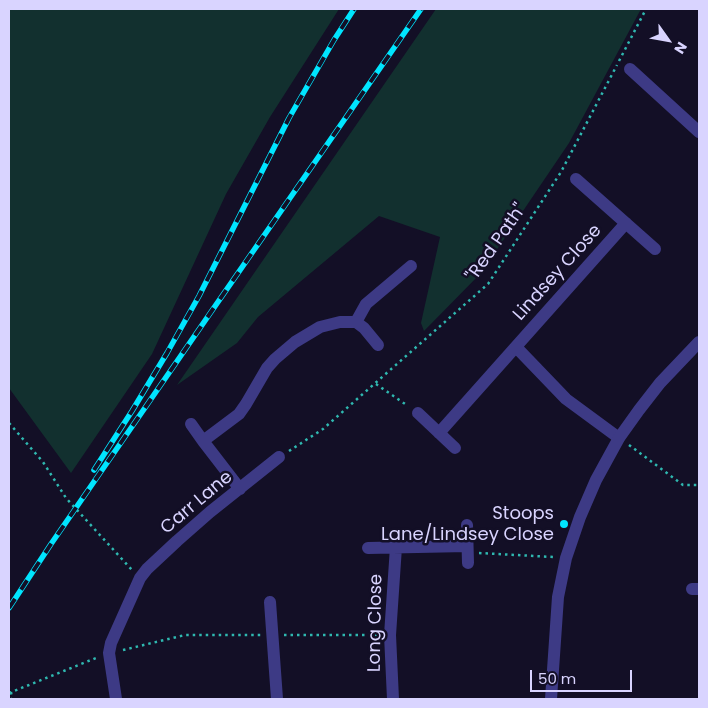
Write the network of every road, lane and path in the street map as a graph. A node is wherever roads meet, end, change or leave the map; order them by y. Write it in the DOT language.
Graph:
graph roads {
  1 [pos="646,9"];
  2 [pos="630,69"];
  3 [pos="699,132"];
  4 [pos="576,179"];
  5 [pos="626,223"];
  6 [pos="656,249"];
  7 [pos="411,266"];
  8 [pos="356,322"];
  9 [pos="699,342"];
  10 [pos="378,345"];
  11 [pos="516,347"];
  12 [pos="375,383"];
  13 [pos="418,413"];
  14 [pos="9,423"];
  15 [pos="191,424"];
  16 [pos="439,433"];
  17 [pos="619,438"];
  18 [pos="203,441"];
  19 [pos="455,448"];
  20 [pos="279,458"];
  21 [pos="699,485"];
  22 [pos="240,489"];
  23 [pos="467,525"];
  24 [pos="368,548"];
  25 [pos="396,548"];
  26 [pos="467,554"];
  27 [pos="566,558"];
  28 [pos="140,578"];
  29 [pos="270,602"];
  30 [pos="390,634"];
  31 [pos="272,635"];
  32 [pos="109,653"];
  33 [pos="10,692"];
  34 [pos="11,699"];
  35 [pos="116,699"];
  36 [pos="277,699"];
  37 [pos="393,699"];
  38 [pos="551,699"];
  1 -- 12 [label="path, \"Red Path\""];
  2 -- 3 [label="street"];
  4 -- 5 [label="street, Lindsey Close"];
  5 -- 6 [label="street, Lindsey Close"];
  5 -- 11 [label="street, Lindsey Close"];
  7 -- 8 [label="street"];
  8 -- 10 [label="street"];
  8 -- 18 [label="street"];
  9 -- 17 [label="street"];
  11 -- 16 [label="street, Lindsey Close"];
  11 -- 17 [label="street, Lindsey Close"];
  12 -- 13 [label="path"];
  12 -- 20 [label="path, \"Red Path\""];
  13 -- 16 [label="street"];
  14 -- 28 [label="path"];
  15 -- 18 [label="street"];
  16 -- 19 [label="street"];
  17 -- 21 [label="path"];
  17 -- 27 [label="street"];
  18 -- 22 [label="street"];
  20 -- 22 [label="street, Carr Lane"];
  22 -- 28 [label="street, Carr Lane"];
  23 -- 26 [label="street"];
  24 -- 25 [label="street, Long Close"];
  25 -- 26 [label="street, Long Close"];
  25 -- 30 [label="street, Long Close"];
  26 -- 27 [label="path"];
  27 -- 38 [label="street"];
  28 -- 32 [label="street, Carr Lane"];
  29 -- 31 [label="street"];
  30 -- 31 [label="path"];
  30 -- 37 [label="street, Long Close"];
  31 -- 32 [label="path"];
  31 -- 36 [label="street"];
  32 -- 33 [label="path"];
  32 -- 35 [label="street, Carr Lane"];
  33 -- 34 [label="path"];
}
